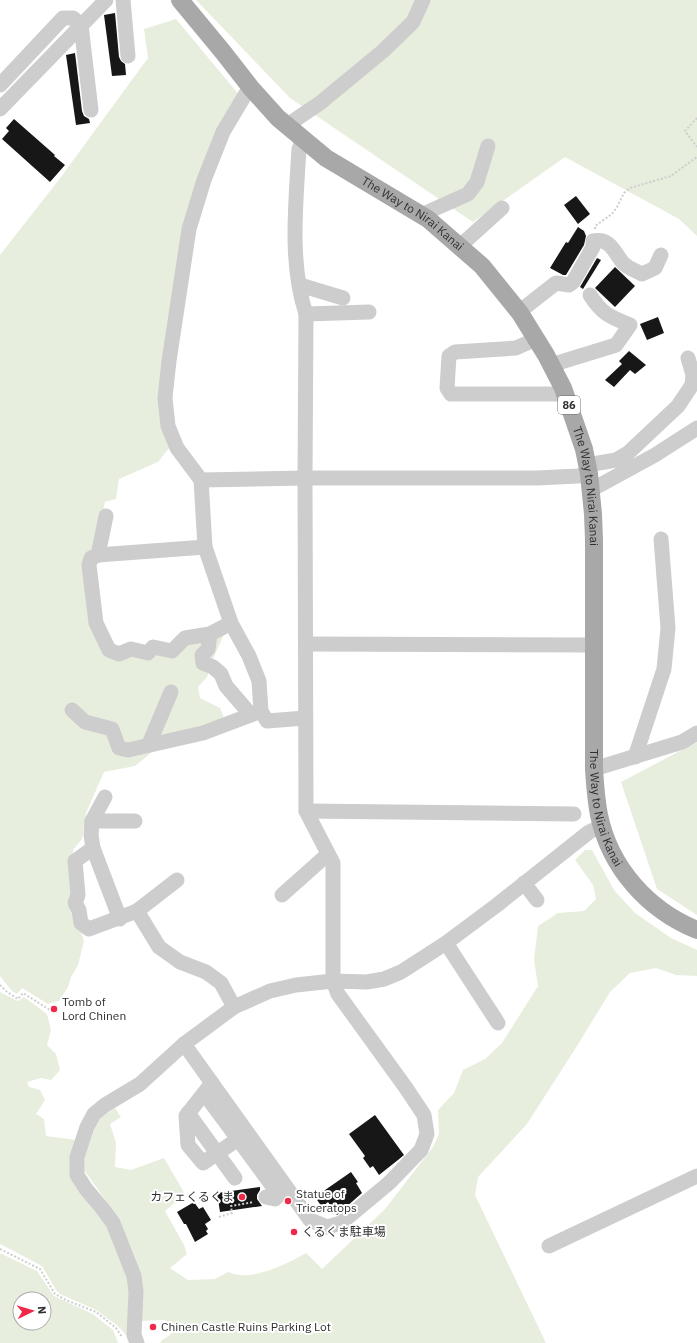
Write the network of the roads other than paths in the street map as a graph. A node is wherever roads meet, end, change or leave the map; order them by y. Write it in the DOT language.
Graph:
graph roads {
  1 [pos="106,0"];
  2 [pos="123,0"];
  3 [pos="180,0"];
  4 [pos="423,0"];
  5 [pos="82,25"];
  6 [pos="128,56"];
  7 [pos="0,85"];
  8 [pos="251,88"];
  9 [pos="0,109"];
  10 [pos="91,110"];
  11 [pos="286,126"];
  12 [pos="303,140"];
  13 [pos="488,146"];
  14 [pos="502,208"];
  15 [pos="421,215"];
  16 [pos="460,246"];
  17 [pos="661,255"];
  18 [pos="300,285"];
  19 [pos="590,295"];
  20 [pos="343,298"];
  21 [pos="369,312"];
  22 [pos="520,313"];
  23 [pos="306,314"];
  24 [pos="536,339"];
  25 [pos="688,358"];
  26 [pos="551,365"];
  27 [pos="565,394"];
  28 [pos="697,428"];
  29 [pos="589,476"];
  30 [pos="305,478"];
  31 [pos="201,480"];
  32 [pos="106,516"];
  33 [pos="661,539"];
  34 [pos="206,547"];
  35 [pos="98,555"];
  36 [pos="231,623"];
  37 [pos="210,634"];
  38 [pos="306,644"];
  39 [pos="594,645"];
  40 [pos="171,692"];
  41 [pos="72,710"];
  42 [pos="256,713"];
  43 [pos="305,718"];
  44 [pos="697,733"];
  45 [pos="149,744"];
  46 [pos="635,757"];
  47 [pos="594,769"];
  48 [pos="105,797"];
  49 [pos="306,811"];
  50 [pos="574,814"];
  51 [pos="92,821"];
  52 [pos="135,821"];
  53 [pos="602,826"];
  54 [pos="93,848"];
  55 [pos="328,854"];
  56 [pos="177,880"];
  57 [pos="524,883"];
  58 [pos="282,895"];
  59 [pos="537,900"];
  60 [pos="137,912"];
  61 [pos="120,918"];
  62 [pos="697,930"];
  63 [pos="446,943"];
  64 [pos="332,981"];
  65 [pos="234,1007"];
  66 [pos="498,1023"];
  67 [pos="184,1044"];
  68 [pos="208,1088"];
  69 [pos="238,1139"];
  70 [pos="217,1153"];
  71 [pos="697,1176"];
  72 [pos="235,1178"];
  73 [pos="263,1199"];
  74 [pos="549,1246"];
  75 [pos="137,1343"];
  1 -- 5 [label="street"];
  2 -- 6 [label="street"];
  3 -- 8 [label="main road, The Way to Nirai Kanai / 86"];
  4 -- 11 [label="street"];
  5 -- 7 [label="street"];
  5 -- 9 [label="street"];
  5 -- 10 [label="street"];
  8 -- 11 [label="main road, The Way to Nirai Kanai / 86"];
  8 -- 31 [label="street"];
  11 -- 12 [label="main road, The Way to Nirai Kanai / 86"];
  12 -- 15 [label="main road, The Way to Nirai Kanai / 86"];
  12 -- 18 [label="street"];
  13 -- 15 [label="street"];
  14 -- 16 [label="street"];
  15 -- 16 [label="main road, The Way to Nirai Kanai / 86"];
  16 -- 22 [label="main road, The Way to Nirai Kanai / 86"];
  17 -- 22 [label="street"];
  18 -- 20 [label="street"];
  18 -- 23 [label="street"];
  19 -- 26 [label="street"];
  21 -- 23 [label="street"];
  22 -- 24 [label="main road, The Way to Nirai Kanai / 86"];
  23 -- 30 [label="street"];
  24 -- 26 [label="main road, The Way to Nirai Kanai / 86"];
  24 -- 27 [label="street"];
  25 -- 29 [label="street"];
  26 -- 27 [label="main road, The Way to Nirai Kanai / 86"];
  27 -- 29 [label="main road, The Way to Nirai Kanai / 86"];
  28 -- 29 [label="street"];
  29 -- 30 [label="street"];
  29 -- 39 [label="main road, The Way to Nirai Kanai / 86"];
  30 -- 31 [label="street"];
  30 -- 38 [label="street"];
  31 -- 34 [label="street"];
  32 -- 35 [label="street"];
  33 -- 46 [label="street"];
  34 -- 35 [label="street"];
  34 -- 36 [label="street"];
  35 -- 37 [label="street"];
  36 -- 37 [label="street"];
  36 -- 42 [label="street"];
  37 -- 42 [label="street"];
  38 -- 39 [label="street"];
  38 -- 43 [label="street"];
  39 -- 47 [label="main road, The Way to Nirai Kanai / 86"];
  40 -- 45 [label="street"];
  41 -- 45 [label="street"];
  42 -- 43 [label="street"];
  42 -- 45 [label="street"];
  43 -- 49 [label="street"];
  44 -- 46 [label="street"];
  46 -- 47 [label="street"];
  47 -- 53 [label="main road, The Way to Nirai Kanai / 86"];
  48 -- 51 [label="street"];
  49 -- 50 [label="street"];
  49 -- 55 [label="street"];
  51 -- 52 [label="street"];
  51 -- 54 [label="street"];
  53 -- 57 [label="street"];
  53 -- 62 [label="main road, The Way to Nirai Kanai / 86"];
  54 -- 61 [label="street"];
  54 -- 61 [label="street"];
  55 -- 58 [label="street"];
  55 -- 64 [label="street"];
  56 -- 60 [label="street"];
  57 -- 59 [label="street"];
  57 -- 63 [label="street"];
  60 -- 61 [label="street"];
  60 -- 65 [label="street"];
  63 -- 64 [label="street"];
  63 -- 66 [label="street"];
  64 -- 65 [label="street"];
  64 -- 68 [label="street"];
  65 -- 67 [label="street"];
  67 -- 68 [label="street"];
  67 -- 75 [label="street"];
  68 -- 69 [label="street"];
  68 -- 70 [label="street"];
  69 -- 70 [label="street"];
  69 -- 73 [label="street"];
  70 -- 72 [label="street"];
  71 -- 74 [label="street"];
}
